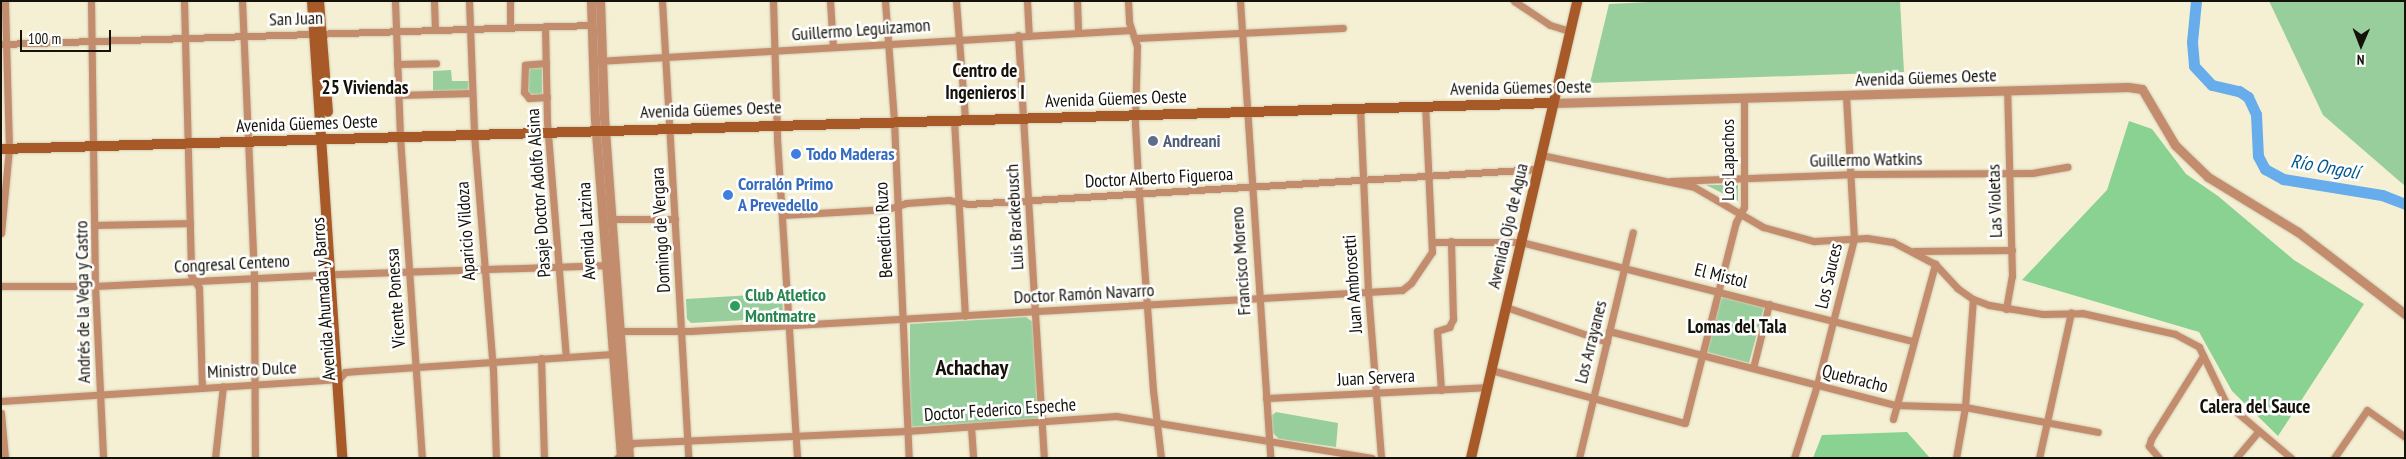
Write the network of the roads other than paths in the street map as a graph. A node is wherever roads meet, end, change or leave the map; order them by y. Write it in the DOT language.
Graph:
graph roads {
  1 [pos="5,1"];
  2 [pos="90,1"];
  3 [pos="184,1"];
  4 [pos="242,1"];
  5 [pos="312,1"];
  6 [pos="319,1"];
  7 [pos="395,1"];
  8 [pos="434,1"];
  9 [pos="470,1"];
  10 [pos="510,1"];
  11 [pos="591,1"];
  12 [pos="600,1"];
  13 [pos="662,1"];
  14 [pos="773,1"];
  15 [pos="830,1"];
  16 [pos="885,1"];
  17 [pos="956,1"];
  18 [pos="1026,1"];
  19 [pos="1078,1"];
  20 [pos="1128,1"];
  21 [pos="1240,1"];
  22 [pos="1514,1"];
  23 [pos="1577,1"];
  24 [pos="592,25"];
  25 [pos="545,26"];
  26 [pos="510,27"];
  27 [pos="1343,28"];
  28 [pos="470,29"];
  29 [pos="435,30"];
  30 [pos="1131,30"];
  31 [pos="396,31"];
  32 [pos="1078,32"];
  33 [pos="1570,32"];
  34 [pos="318,33"];
  35 [pos="1242,34"];
  36 [pos="1018,35"];
  37 [pos="1029,35"];
  38 [pos="243,36"];
  39 [pos="186,38"];
  40 [pos="1135,38"];
  41 [pos="959,39"];
  42 [pos="92,41"];
  43 [pos="4,44"];
  44 [pos="888,44"];
  45 [pos="833,47"];
  46 [pos="776,51"];
  47 [pos="665,57"];
  48 [pos="598,61"];
  49 [pos="436,63"];
  50 [pos="546,63"];
  51 [pos="397,64"];
  52 [pos="2007,91"];
  53 [pos="472,93"];
  54 [pos="398,95"];
  55 [pos="1846,96"];
  56 [pos="547,97"];
  57 [pos="1744,99"];
  58 [pos="1553,103"];
  59 [pos="1425,106"];
  60 [pos="1360,108"];
  61 [pos="1247,112"];
  62 [pos="1136,114"];
  63 [pos="1025,118"];
  64 [pos="954,120"];
  65 [pos="965,120"];
  66 [pos="894,122"];
  67 [pos="778,124"];
  68 [pos="670,128"];
  69 [pos="601,130"];
  70 [pos="549,132"];
  71 [pos="474,134"];
  72 [pos="400,136"];
  73 [pos="326,139"];
  74 [pos="247,142"];
  75 [pos="188,144"];
  76 [pos="94,146"];
  77 [pos="5,148"];
  78 [pos="1541,155"];
  79 [pos="2067,167"];
  80 [pos="1538,169"];
  81 [pos="2009,173"];
  82 [pos="1850,174"];
  83 [pos="1427,176"];
  84 [pos="1744,178"];
  85 [pos="1362,180"];
  86 [pos="1665,182"];
  87 [pos="1250,188"];
  88 [pos="1140,195"];
  89 [pos="1029,201"];
  90 [pos="958,202"];
  91 [pos="898,206"];
  92 [pos="1741,214"];
  93 [pos="783,215"];
  94 [pos="675,218"];
  95 [pos="612,219"];
  96 [pos="190,223"];
  97 [pos="96,225"];
  98 [pos="1633,232"];
  99 [pos="1,233"];
  100 [pos="1854,239"];
  101 [pos="1432,242"];
  102 [pos="1451,242"];
  103 [pos="1521,242"];
  104 [pos="2012,250"];
  105 [pos="1914,251"];
  106 [pos="1935,264"];
  107 [pos="610,265"];
  108 [pos="559,266"];
  109 [pos="1625,267"];
  110 [pos="484,268"];
  111 [pos="409,271"];
  112 [pos="335,274"];
  113 [pos="254,279"];
  114 [pos="194,281"];
  115 [pos="1,286"];
  116 [pos="95,286"];
  117 [pos="1718,291"];
  118 [pos="1368,292"];
  119 [pos="1258,299"];
  120 [pos="1973,299"];
  121 [pos="1769,304"];
  122 [pos="1146,306"];
  123 [pos="1506,306"];
  124 [pos="2006,309"];
  125 [pos="1036,312"];
  126 [pos="2071,312"];
  127 [pos="2405,314"];
  128 [pos="965,316"];
  129 [pos="903,319"];
  130 [pos="1834,321"];
  131 [pos="789,325"];
  132 [pos="682,330"];
  133 [pos="620,331"];
  134 [pos="1610,331"];
  135 [pos="1914,341"];
  136 [pos="1607,342"];
  137 [pos="621,353"];
  138 [pos="612,354"];
  139 [pos="1702,355"];
  140 [pos="2203,356"];
  141 [pos="566,357"];
  142 [pos="541,358"];
  143 [pos="490,361"];
  144 [pos="416,367"];
  145 [pos="1753,368"];
  146 [pos="1491,370"];
  147 [pos="342,376"];
  148 [pos="256,384"];
  149 [pos="1817,384"];
  150 [pos="223,386"];
  151 [pos="1487,387"];
  152 [pos="202,388"];
  153 [pos="1441,390"];
  154 [pos="1376,393"];
  155 [pos="100,394"];
  156 [pos="1266,398"];
  157 [pos="1593,398"];
  158 [pos="1,401"];
  159 [pos="1896,405"];
  160 [pos="1965,407"];
  161 [pos="1,413"];
  162 [pos="1893,419"];
  163 [pos="1159,422"];
  164 [pos="2046,422"];
  165 [pos="1042,423"];
  166 [pos="971,427"];
  167 [pos="906,431"];
  168 [pos="2098,432"];
  169 [pos="2258,432"];
  170 [pos="796,437"];
  171 [pos="2405,437"];
  172 [pos="688,440"];
  173 [pos="1269,441"];
  174 [pos="628,448"];
  175 [pos="622,457"];
  176 [pos="6,458"];
  177 [pos="103,458"];
  178 [pos="215,458"];
  179 [pos="255,458"];
  180 [pos="342,458"];
  181 [pos="349,458"];
  182 [pos="422,458"];
  183 [pos="496,458"];
  184 [pos="544,458"];
  185 [pos="688,458"];
  186 [pos="797,458"];
  187 [pos="909,458"];
  188 [pos="973,458"];
  189 [pos="1044,458"];
  190 [pos="1161,458"];
  191 [pos="1270,458"];
  192 [pos="1372,458"];
  193 [pos="1381,458"];
  194 [pos="1471,458"];
  195 [pos="1579,458"];
  196 [pos="1794,458"];
  197 [pos="1956,458"];
  198 [pos="2039,458"];
  199 [pos="2159,458"];
  200 [pos="2236,458"];
  201 [pos="2291,458"];
  202 [pos="2334,458"];
  1 -- 43 [label="street"];
  2 -- 42 [label="street, Andrés de la Vega y Castro"];
  3 -- 39 [label="street"];
  4 -- 38 [label="street"];
  5 -- 34 [label="main road"];
  6 -- 34 [label="main road"];
  7 -- 31 [label="street, Vicente Ponessa"];
  8 -- 29 [label="street"];
  9 -- 28 [label="street, Aparicio Vildoza"];
  10 -- 26 [label="street"];
  11 -- 24 [label="street, Avenida Latzina"];
  12 -- 48 [label="street, Avenida Latzina"];
  13 -- 47 [label="street, Domingo de Vergara"];
  14 -- 46 [label="street"];
  15 -- 45 [label="street"];
  16 -- 44 [label="street, Benedicto Ruzo"];
  17 -- 41 [label="street"];
  18 -- 37 [label="street"];
  19 -- 32 [label="street"];
  20 -- 30 [label="street"];
  21 -- 35 [label="street, Francisco Moreno"];
  22 -- 33 [label="street"];
  23 -- 33 [label="main road, Avenida Ojo de Agua"];
  24 -- 25 [label="street, San Juan"];
  24 -- 48 [label="street, Avenida Latzina"];
  25 -- 26 [label="street, San Juan"];
  25 -- 50 [label="street, Pasaje Doctor Adolfo Alsina"];
  26 -- 28 [label="street, San Juan"];
  27 -- 35 [label="street"];
  28 -- 29 [label="street, San Juan"];
  28 -- 53 [label="street, Aparicio Vildoza"];
  29 -- 31 [label="street, San Juan"];
  30 -- 32 [label="street, Guillermo Leguizamon"];
  30 -- 40 [label="street"];
  31 -- 34 [label="street, San Juan"];
  31 -- 51 [label="street, Vicente Ponessa"];
  32 -- 37 [label="street, Guillermo Leguizamon"];
  33 -- 58 [label="main road, Avenida Ojo de Agua"];
  34 -- 38 [label="street, San Juan"];
  34 -- 73 [label="main road, Avenida Ahumada y Barros"];
  35 -- 40 [label="street"];
  35 -- 61 [label="street, Francisco Moreno"];
  36 -- 37 [label="street, Guillermo Leguizamon"];
  36 -- 41 [label="street, Guillermo Leguizamon"];
  36 -- 63 [label="street, Luis Brackebusch"];
  38 -- 39 [label="street, San Juan"];
  38 -- 74 [label="street"];
  39 -- 42 [label="street, San Juan"];
  39 -- 75 [label="street"];
  40 -- 62 [label="street"];
  41 -- 44 [label="street, Guillermo Leguizamon"];
  41 -- 65 [label="street"];
  42 -- 43 [label="street, San Juan"];
  42 -- 76 [label="street, Andrés de la Vega y Castro"];
  43 -- 77 [label="street"];
  44 -- 45 [label="street, Guillermo Leguizamon"];
  44 -- 66 [label="street, Benedicto Ruzo"];
  45 -- 46 [label="street, Guillermo Leguizamon"];
  46 -- 47 [label="street, Guillermo Leguizamon"];
  46 -- 67 [label="street"];
  47 -- 48 [label="street, Guillermo Leguizamon"];
  47 -- 68 [label="street, Domingo de Vergara"];
  48 -- 69 [label="street, Avenida Latzina"];
  49 -- 51 [label="street"];
  50 -- 56 [label="street, Pasaje Doctor Adolfo Alsina"];
  50 -- 56 [label="street"];
  51 -- 54 [label="street, Vicente Ponessa"];
  52 -- 55 [label="street, Avenida Güemes Oeste"];
  52 -- 81 [label="street, Las Violetas"];
  52 -- 127 [label="street, Avenida Güemes Oeste"];
  53 -- 54 [label="street"];
  53 -- 71 [label="street, Aparicio Vildoza"];
  54 -- 72 [label="street, Vicente Ponessa"];
  55 -- 57 [label="street, Avenida Güemes Oeste"];
  55 -- 82 [label="street, Los Sauces"];
  56 -- 70 [label="street, Pasaje Doctor Adolfo Alsina"];
  57 -- 58 [label="street, Avenida Güemes Oeste"];
  57 -- 84 [label="street, Los Lapachos"];
  58 -- 59 [label="main road, Avenida Güemes Oeste"];
  58 -- 78 [label="main road, Avenida Ojo de Agua"];
  59 -- 60 [label="main road, Avenida Güemes Oeste"];
  59 -- 83 [label="street"];
  60 -- 61 [label="main road, Avenida Güemes Oeste"];
  60 -- 85 [label="street, Juan Ambrosetti"];
  61 -- 62 [label="main road, Avenida Güemes Oeste"];
  61 -- 87 [label="street, Francisco Moreno"];
  62 -- 63 [label="main road, Avenida Güemes Oeste"];
  62 -- 88 [label="street"];
  63 -- 65 [label="main road, Avenida Güemes Oeste"];
  63 -- 89 [label="street, Luis Brackebusch"];
  64 -- 65 [label="main road, Avenida Güemes Oeste"];
  64 -- 66 [label="main road, Avenida Güemes Oeste"];
  64 -- 90 [label="street"];
  66 -- 67 [label="main road, Avenida Güemes Oeste"];
  66 -- 91 [label="street, Benedicto Ruzo"];
  67 -- 68 [label="main road, Avenida Güemes Oeste"];
  67 -- 93 [label="street"];
  68 -- 69 [label="main road, Avenida Güemes Oeste"];
  68 -- 94 [label="street, Domingo de Vergara"];
  69 -- 70 [label="main road, Avenida Güemes Oeste"];
  69 -- 95 [label="street, Avenida Latzina"];
  69 -- 107 [label="street, Avenida Latzina"];
  70 -- 71 [label="main road, Avenida Güemes Oeste"];
  70 -- 108 [label="street, Pasaje Doctor Adolfo Alsina"];
  71 -- 72 [label="main road, Avenida Güemes Oeste"];
  71 -- 110 [label="street, Aparicio Vildoza"];
  72 -- 73 [label="main road, Avenida Güemes Oeste"];
  72 -- 111 [label="street, Vicente Ponessa"];
  73 -- 74 [label="main road, Avenida Güemes Oeste"];
  73 -- 112 [label="main road, Avenida Ahumada y Barros"];
  74 -- 75 [label="main road, Avenida Güemes Oeste"];
  74 -- 113 [label="street"];
  75 -- 76 [label="main road, Avenida Güemes Oeste"];
  75 -- 96 [label="street"];
  76 -- 77 [label="main road, Avenida Güemes Oeste"];
  76 -- 97 [label="street, Andrés de la Vega y Castro"];
  77 -- 99 [label="street"];
  78 -- 80 [label="main road, Avenida Ojo de Agua"];
  78 -- 86 [label="street"];
  79 -- 81 [label="street, Guillermo Watkins"];
  80 -- 83 [label="street, Doctor Alberto Figueroa"];
  80 -- 103 [label="main road, Avenida Ojo de Agua"];
  81 -- 82 [label="street, Guillermo Watkins"];
  81 -- 104 [label="street, Las Violetas"];
  82 -- 84 [label="street, Guillermo Watkins"];
  82 -- 100 [label="street, Los Sauces"];
  83 -- 85 [label="street, Doctor Alberto Figueroa"];
  83 -- 101 [label="street"];
  84 -- 86 [label="street, Guillermo Watkins"];
  84 -- 92 [label="street, Los Lapachos"];
  85 -- 87 [label="street, Doctor Alberto Figueroa"];
  85 -- 118 [label="street, Juan Ambrosetti"];
  86 -- 92 [label="street"];
  87 -- 88 [label="street, Doctor Alberto Figueroa"];
  87 -- 119 [label="street, Francisco Moreno"];
  88 -- 89 [label="street, Doctor Alberto Figueroa"];
  88 -- 122 [label="street"];
  89 -- 90 [label="street, Doctor Alberto Figueroa"];
  89 -- 125 [label="street, Luis Brackebusch"];
  90 -- 91 [label="street, Doctor Alberto Figueroa"];
  90 -- 128 [label="street"];
  91 -- 93 [label="street, Doctor Alberto Figueroa"];
  91 -- 129 [label="street, Benedicto Ruzo"];
  92 -- 100 [label="street"];
  92 -- 117 [label="street, Los Lapachos"];
  93 -- 131 [label="street"];
  94 -- 95 [label="street"];
  94 -- 132 [label="street, Domingo de Vergara"];
  95 -- 107 [label="street, Avenida Latzina"];
  96 -- 97 [label="street"];
  96 -- 114 [label="street"];
  97 -- 116 [label="street, Andrés de la Vega y Castro"];
  98 -- 109 [label="street, Los Arrayanes"];
  100 -- 105 [label="street"];
  100 -- 130 [label="street, Los Sauces"];
  101 -- 102 [label="street"];
  101 -- 118 [label="street, Doctor Ramón Navarro"];
  102 -- 103 [label="street"];
  102 -- 153 [label="street"];
  103 -- 109 [label="street, El Mistol"];
  103 -- 123 [label="main road, Avenida Ojo de Agua"];
  104 -- 105 [label="street"];
  104 -- 124 [label="street, Las Violetas"];
  105 -- 106 [label="street"];
  106 -- 120 [label="street"];
  106 -- 135 [label="street"];
  107 -- 108 [label="street, Congresal Centeno"];
  107 -- 133 [label="street, Avenida Latzina"];
  107 -- 138 [label="street, Avenida Latzina"];
  108 -- 110 [label="street, Congresal Centeno"];
  108 -- 141 [label="street, Pasaje Doctor Adolfo Alsina"];
  109 -- 117 [label="street, El Mistol"];
  109 -- 134 [label="street, Los Arrayanes"];
  110 -- 111 [label="street, Congresal Centeno"];
  110 -- 143 [label="street, Aparicio Vildoza"];
  111 -- 112 [label="street, Congresal Centeno"];
  111 -- 144 [label="street, Vicente Ponessa"];
  112 -- 113 [label="street, Congresal Centeno"];
  112 -- 147 [label="main road, Avenida Ahumada y Barros"];
  113 -- 114 [label="street, Congresal Centeno"];
  113 -- 148 [label="street"];
  114 -- 116 [label="street, Congresal Centeno"];
  114 -- 152 [label="street"];
  115 -- 116 [label="street, Congresal Centeno"];
  116 -- 155 [label="street, Andrés de la Vega y Castro"];
  117 -- 121 [label="street, El Mistol"];
  117 -- 139 [label="street, Los Lapachos"];
  118 -- 119 [label="street, Doctor Ramón Navarro"];
  118 -- 154 [label="street, Juan Ambrosetti"];
  119 -- 122 [label="street, Doctor Ramón Navarro"];
  119 -- 156 [label="street, Francisco Moreno"];
  120 -- 124 [label="street"];
  120 -- 160 [label="street"];
  121 -- 130 [label="street, El Mistol"];
  121 -- 145 [label="street"];
  122 -- 125 [label="street, Doctor Ramón Navarro"];
  122 -- 163 [label="street"];
  123 -- 136 [label="street"];
  123 -- 146 [label="main road, Avenida Ojo de Agua"];
  124 -- 126 [label="street"];
  125 -- 128 [label="street, Doctor Ramón Navarro"];
  125 -- 165 [label="street, Luis Brackebusch"];
  126 -- 140 [label="street"];
  126 -- 164 [label="street"];
  128 -- 129 [label="street, Doctor Ramón Navarro"];
  129 -- 131 [label="street, Doctor Ramón Navarro"];
  129 -- 167 [label="street, Benedicto Ruzo"];
  130 -- 135 [label="street, El Mistol"];
  130 -- 149 [label="street, Los Sauces"];
  131 -- 132 [label="street, Doctor Ramón Navarro"];
  131 -- 170 [label="street"];
  132 -- 133 [label="street, Doctor Ramón Navarro"];
  132 -- 172 [label="street, Domingo de Vergara"];
  133 -- 137 [label="street, Avenida Latzina"];
  134 -- 136 [label="street, Los Arrayanes"];
  134 -- 139 [label="street, Quebracho"];
  135 -- 159 [label="street"];
  136 -- 157 [label="street, Los Arrayanes"];
  137 -- 138 [label="street, Ministro Dulce"];
  137 -- 174 [label="street, Avenida Latzina"];
  138 -- 141 [label="street, Ministro Dulce"];
  138 -- 175 [label="street, Avenida Latzina"];
  139 -- 145 [label="street, Quebracho"];
  139 -- 157 [label="street, Los Lapachos"];
  140 -- 169 [label="street"];
  140 -- 199 [label="street"];
  141 -- 142 [label="street, Ministro Dulce"];
  142 -- 143 [label="street, Ministro Dulce"];
  142 -- 184 [label="street"];
  143 -- 144 [label="street, Ministro Dulce"];
  143 -- 183 [label="street, Aparicio Vildoza"];
  144 -- 147 [label="street, Ministro Dulce"];
  144 -- 182 [label="street, Vicente Ponessa"];
  145 -- 149 [label="street, Quebracho"];
  146 -- 151 [label="main road, Avenida Ojo de Agua"];
  146 -- 157 [label="street"];
  147 -- 148 [label="street, Ministro Dulce"];
  147 -- 180 [label="main road, Avenida Ahumada y Barros"];
  147 -- 181 [label="main road, Avenida Ahumada y Barros"];
  148 -- 150 [label="street, Ministro Dulce"];
  148 -- 179 [label="street"];
  149 -- 159 [label="street, Quebracho"];
  149 -- 196 [label="street, Los Sauces"];
  150 -- 152 [label="street, Ministro Dulce"];
  150 -- 178 [label="street"];
  151 -- 153 [label="street, Juan Servera"];
  151 -- 194 [label="main road, Avenida Ojo de Agua"];
  152 -- 155 [label="street, Ministro Dulce"];
  153 -- 154 [label="street, Juan Servera"];
  154 -- 156 [label="street, Juan Servera"];
  154 -- 193 [label="street, Juan Ambrosetti"];
  155 -- 158 [label="street, Ministro Dulce"];
  155 -- 177 [label="street, Andrés de la Vega y Castro"];
  156 -- 173 [label="street, Francisco Moreno"];
  157 -- 195 [label="street, Los Arrayanes"];
  159 -- 160 [label="street, Quebracho"];
  159 -- 162 [label="street"];
  160 -- 164 [label="street, Quebracho"];
  160 -- 197 [label="street"];
  161 -- 176 [label="street"];
  163 -- 165 [label="street, Doctor Federico Espeche"];
  163 -- 173 [label="street, Doctor Federico Espeche"];
  163 -- 190 [label="street"];
  164 -- 168 [label="street, Quebracho"];
  164 -- 198 [label="street"];
  165 -- 166 [label="street, Doctor Federico Espeche"];
  165 -- 189 [label="street, Luis Brackebusch"];
  166 -- 167 [label="street, Doctor Federico Espeche"];
  166 -- 188 [label="street"];
  167 -- 170 [label="street, Doctor Federico Espeche"];
  167 -- 187 [label="street, Benedicto Ruzo"];
  169 -- 200 [label="street"];
  169 -- 201 [label="street"];
  170 -- 172 [label="street, Doctor Federico Espeche"];
  170 -- 186 [label="street"];
  171 -- 202 [label="street"];
  172 -- 174 [label="street, Doctor Federico Espeche"];
  172 -- 185 [label="street, Domingo de Vergara"];
  173 -- 191 [label="street, Francisco Moreno"];
  173 -- 192 [label="street, Doctor Federico Espeche"];
  174 -- 175 [label="street, Avenida Latzina"];
}
